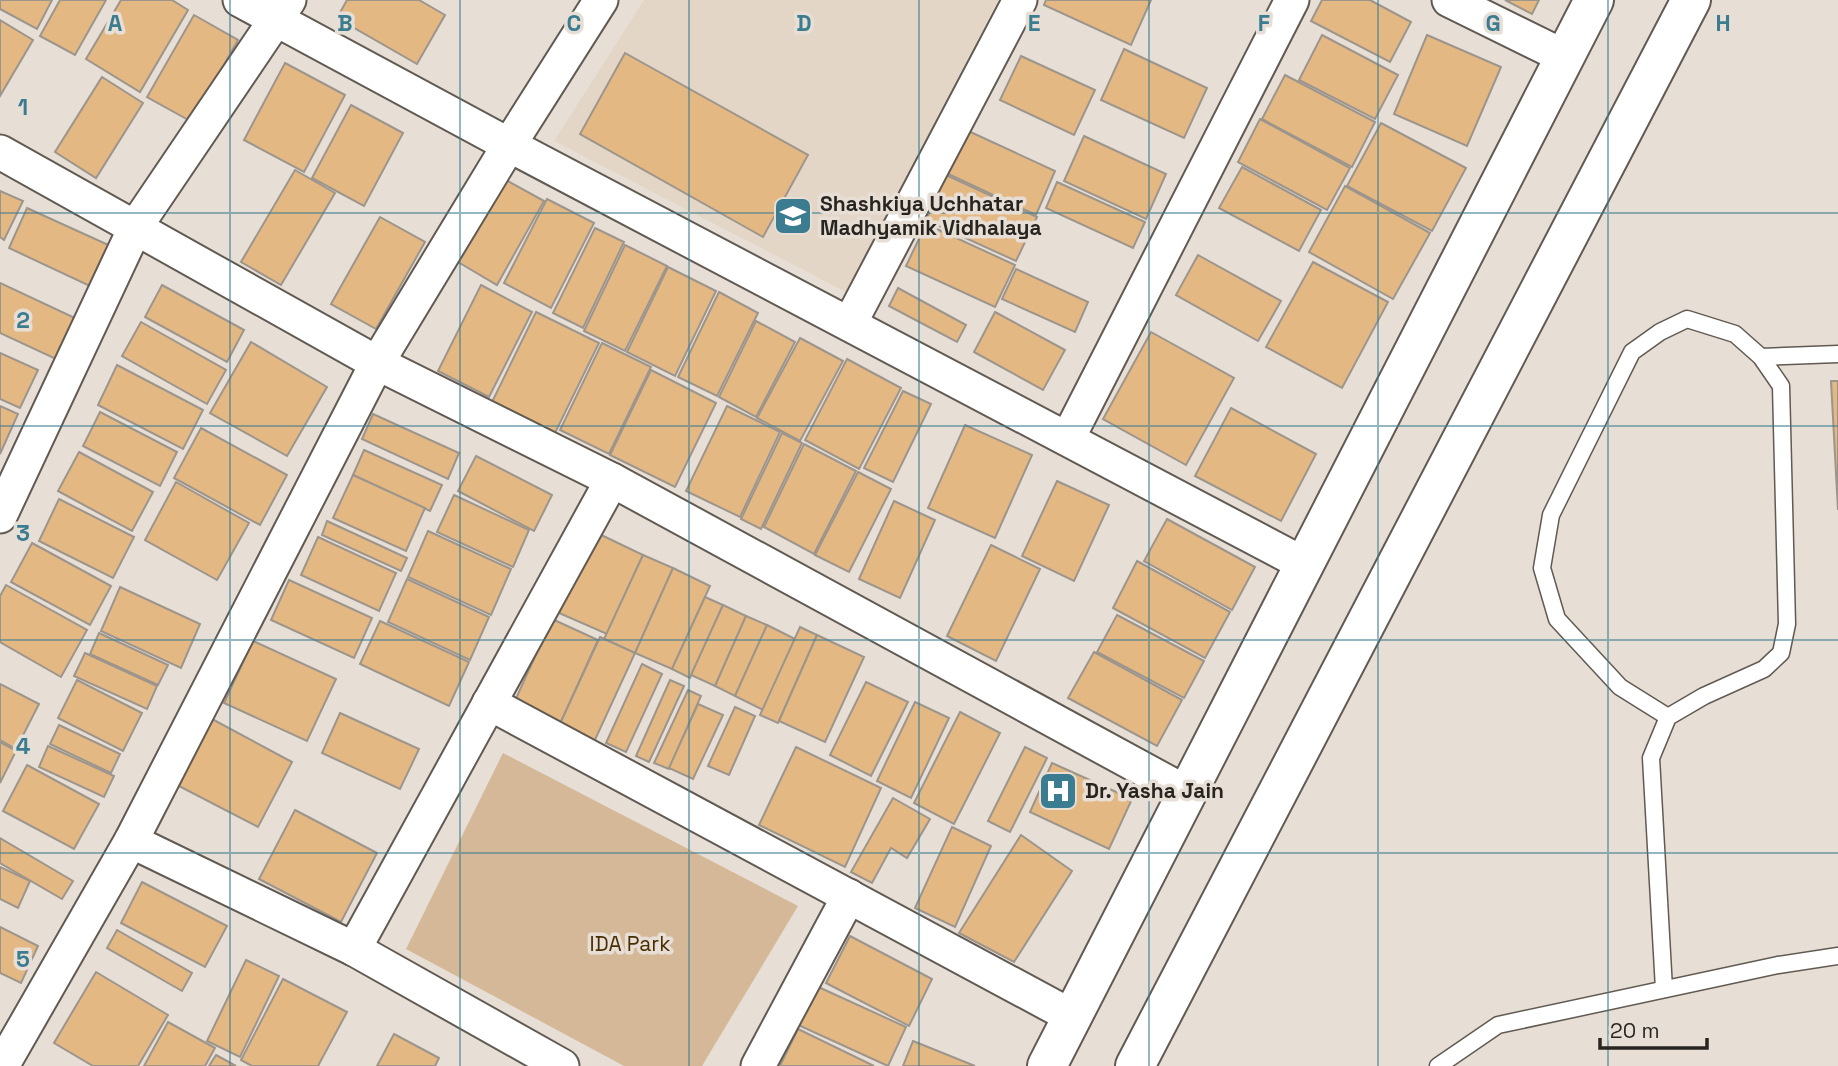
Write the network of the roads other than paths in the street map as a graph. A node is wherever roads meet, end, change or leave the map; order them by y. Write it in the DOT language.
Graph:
graph roads {
  1 [pos="240,0"];
  2 [pos="601,0"];
  3 [pos="1020,0"];
  4 [pos="1292,0"];
  5 [pos="1450,0"];
  6 [pos="1594,0"];
  7 [pos="1691,0"];
  8 [pos="283,10"];
  9 [pos="1565,57"];
  10 [pos="509,145"];
  11 [pos="0,152"];
  12 [pos="136,226"];
  13 [pos="850,323"];
  14 [pos="1838,354"];
  15 [pos="1761,357"];
  16 [pos="377,363"];
  17 [pos="1068,438"];
  18 [pos="612,480"];
  19 [pos="0,516"];
  20 [pos="1304,564"];
  21 [pos="489,703"];
  22 [pos="1668,717"];
  23 [pos="1187,793"];
  24 [pos="131,841"];
  25 [pos="849,897"];
  26 [pos="354,949"];
  27 [pos="1838,956"];
  28 [pos="1664,989"];
  29 [pos="1073,1017"];
  30 [pos="11,1058"];
  31 [pos="562,1066"];
  32 [pos="758,1066"];
  33 [pos="1047,1066"];
  34 [pos="1135,1066"];
  35 [pos="1438,1066"];
  1 -- 8 [label="street"];
  2 -- 10 [label="street"];
  3 -- 13 [label="street"];
  4 -- 17 [label="street"];
  5 -- 9 [label="street"];
  6 -- 9 [label="street"];
  7 -- 34 [label="street"];
  8 -- 10 [label="street"];
  8 -- 12 [label="street"];
  9 -- 20 [label="street"];
  10 -- 13 [label="street"];
  10 -- 16 [label="street"];
  11 -- 12 [label="street"];
  12 -- 16 [label="street"];
  12 -- 19 [label="street"];
  13 -- 17 [label="street"];
  14 -- 15 [label="lane"];
  15 -- 22 [label="lane"];
  15 -- 22 [label="lane"];
  16 -- 18 [label="street"];
  16 -- 24 [label="street"];
  17 -- 20 [label="street"];
  18 -- 21 [label="street"];
  18 -- 23 [label="street"];
  20 -- 23 [label="street"];
  21 -- 25 [label="street"];
  21 -- 26 [label="street"];
  22 -- 28 [label="lane"];
  23 -- 29 [label="street"];
  24 -- 26 [label="street"];
  24 -- 30 [label="street"];
  25 -- 29 [label="street"];
  25 -- 32 [label="street"];
  26 -- 31 [label="street"];
  27 -- 28 [label="lane"];
  28 -- 35 [label="lane"];
  29 -- 33 [label="street"];
}
